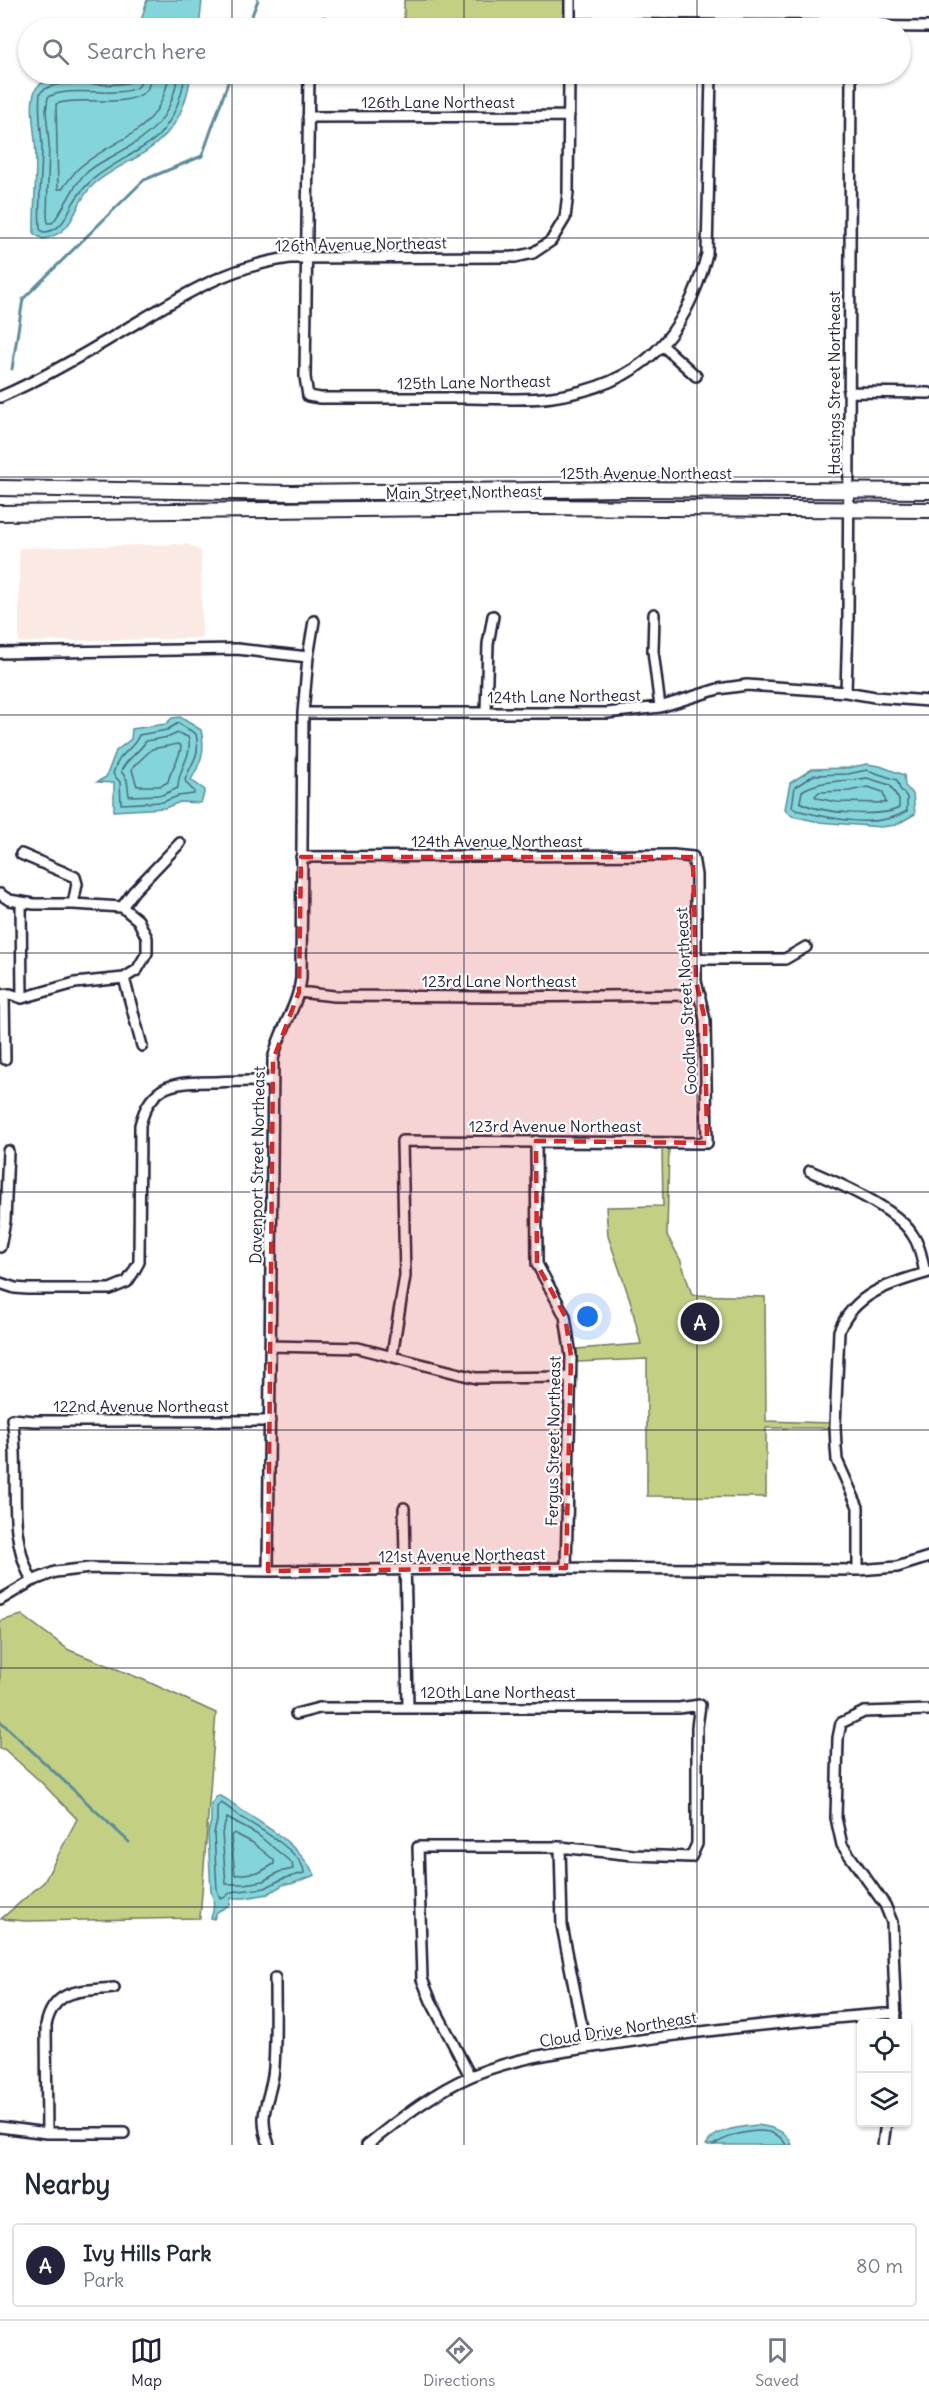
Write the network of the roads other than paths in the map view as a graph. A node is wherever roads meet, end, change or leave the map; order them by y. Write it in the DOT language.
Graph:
graph roads {
  1 [pos="570,0"];
  2 [pos="570,18"];
  3 [pos="911,27"];
  4 [pos="929,27"];
  5 [pos="309,84"];
  6 [pos="569,84"];
  7 [pos="711,84"];
  8 [pos="851,84"];
  9 [pos="569,116"];
  10 [pos="308,117"];
  11 [pos="307,258"];
  12 [pos="662,345"];
  13 [pos="696,376"];
  14 [pos="848,392"];
  15 [pos="929,393"];
  16 [pos="0,397"];
  17 [pos="0,488"];
  18 [pos="848,490"];
  19 [pos="929,491"];
  20 [pos="849,509"];
  21 [pos="929,510"];
  22 [pos="0,513"];
  23 [pos="654,614"];
  24 [pos="493,616"];
  25 [pos="314,621"];
  26 [pos="0,653"];
  27 [pos="308,657"];
  28 [pos="846,692"];
  29 [pos="929,701"];
  30 [pos="660,707"];
  31 [pos="486,712"];
  32 [pos="303,713"];
  33 [pos="180,843"];
  34 [pos="21,854"];
  35 [pos="301,857"];
  36 [pos="693,857"];
  37 [pos="0,894"];
  38 [pos="21,903"];
  39 [pos="73,903"];
  40 [pos="122,907"];
  41 [pos="806,947"];
  42 [pos="695,959"];
  43 [pos="124,978"];
  44 [pos="299,992"];
  45 [pos="2,995"];
  46 [pos="700,995"];
  47 [pos="22,998"];
  48 [pos="142,1046"];
  49 [pos="5,1059"];
  50 [pos="272,1081"];
  51 [pos="536,1141"];
  52 [pos="707,1143"];
  53 [pos="8,1151"];
  54 [pos="810,1171"];
  55 [pos="0,1247"];
  56 [pos="927,1272"];
  57 [pos="0,1283"];
  58 [pos="270,1346"];
  59 [pos="392,1355"];
  60 [pos="570,1377"];
  61 [pos="270,1420"];
  62 [pos="404,1508"];
  63 [pos="929,1557"];
  64 [pos="566,1568"];
  65 [pos="858,1570"];
  66 [pos="268,1571"];
  67 [pos="404,1571"];
  68 [pos="32,1581"];
  69 [pos="0,1600"];
  70 [pos="408,1706"];
  71 [pos="929,1710"];
  72 [pos="296,1714"];
  73 [pos="561,1847"];
  74 [pos="691,1857"];
  75 [pos="696,1867"];
  76 [pos="275,1978"];
  77 [pos="114,1988"];
  78 [pos="896,2018"];
  79 [pos="586,2048"];
  80 [pos="470,2076"];
  81 [pos="0,2127"];
  82 [pos="885,2127"];
  83 [pos="47,2133"];
  84 [pos="124,2133"];
  85 [pos="269,2145"];
  86 [pos="367,2145"];
  87 [pos="883,2145"];
  1 -- 2 [label="street"];
  3 -- 4 [label="street"];
  5 -- 10 [label="street"];
  6 -- 9 [label="street"];
  7 -- 12 [label="street"];
  8 -- 14 [label="street, Hastings Street Northeast"];
  9 -- 10 [label="street, 126th Lane Northeast"];
  9 -- 11 [label="street, 126th Avenue Northeast"];
  10 -- 11 [label="street"];
  11 -- 12 [label="street, 125th Lane Northeast"];
  11 -- 16 [label="street, 126th Avenue Northeast"];
  12 -- 13 [label="street"];
  14 -- 15 [label="street"];
  14 -- 18 [label="street, Hastings Street Northeast"];
  17 -- 18 [label="main road, 125th Avenue Northeast"];
  18 -- 19 [label="main road, 125th Avenue Northeast"];
  18 -- 20 [label="street, Hastings Street Northeast"];
  20 -- 21 [label="main road, Main Street Northeast"];
  20 -- 22 [label="main road, Main Street Northeast"];
  20 -- 28 [label="street, Hastings Street Northeast"];
  23 -- 30 [label="street"];
  24 -- 31 [label="street"];
  25 -- 27 [label="street, Davenport Street Northeast"];
  26 -- 27 [label="street"];
  27 -- 32 [label="street, Davenport Street Northeast"];
  28 -- 29 [label="street, 124th Lane Northeast"];
  28 -- 30 [label="street, 124th Lane Northeast"];
  30 -- 31 [label="street, 124th Lane Northeast"];
  31 -- 32 [label="street, 124th Lane Northeast"];
  32 -- 35 [label="street, Davenport Street Northeast"];
  33 -- 40 [label="street"];
  34 -- 39 [label="street"];
  35 -- 36 [label="street, 124th Avenue Northeast"];
  35 -- 44 [label="street, Davenport Street Northeast"];
  36 -- 42 [label="street, Goodhue Street Northeast"];
  37 -- 38 [label="street"];
  38 -- 39 [label="street"];
  38 -- 47 [label="street"];
  39 -- 40 [label="street"];
  40 -- 43 [label="street"];
  41 -- 42 [label="street"];
  42 -- 46 [label="street, Goodhue Street Northeast"];
  43 -- 47 [label="street"];
  43 -- 48 [label="street"];
  44 -- 46 [label="street, 123rd Lane Northeast"];
  44 -- 50 [label="street, Davenport Street Northeast"];
  45 -- 47 [label="street"];
  45 -- 49 [label="street"];
  46 -- 52 [label="street, Goodhue Street Northeast"];
  50 -- 57 [label="street"];
  50 -- 58 [label="street, Davenport Street Northeast"];
  51 -- 52 [label="street, 123rd Avenue Northeast"];
  51 -- 59 [label="street, 123rd Avenue Northeast"];
  51 -- 60 [label="street, Fergus Street Northeast"];
  53 -- 55 [label="street"];
  54 -- 56 [label="street"];
  56 -- 65 [label="street"];
  58 -- 59 [label="street"];
  58 -- 61 [label="street, Davenport Street Northeast"];
  59 -- 60 [label="street"];
  60 -- 64 [label="street, Fergus Street Northeast"];
  61 -- 66 [label="street, Davenport Street Northeast"];
  61 -- 68 [label="street, 122nd Avenue Northeast"];
  62 -- 67 [label="street"];
  63 -- 65 [label="street, 121st Avenue Northeast"];
  64 -- 65 [label="street, 121st Avenue Northeast"];
  64 -- 67 [label="street, 121st Avenue Northeast"];
  66 -- 67 [label="street, 121st Avenue Northeast"];
  66 -- 68 [label="street, 121st Avenue Northeast"];
  67 -- 70 [label="street"];
  68 -- 69 [label="street, 121st Avenue Northeast"];
  70 -- 72 [label="street, 120th Lane Northeast"];
  70 -- 74 [label="street, 120th Lane Northeast"];
  71 -- 78 [label="street"];
  73 -- 74 [label="street"];
  73 -- 79 [label="street"];
  73 -- 80 [label="street"];
  74 -- 75 [label="street"];
  76 -- 85 [label="street"];
  77 -- 83 [label="street"];
  78 -- 79 [label="street, Cloud Drive Northeast"];
  79 -- 80 [label="street, Cloud Drive Northeast"];
  80 -- 86 [label="street, Cloud Drive Northeast"];
  81 -- 83 [label="street"];
  82 -- 87 [label="street"];
  83 -- 84 [label="street"];
}
